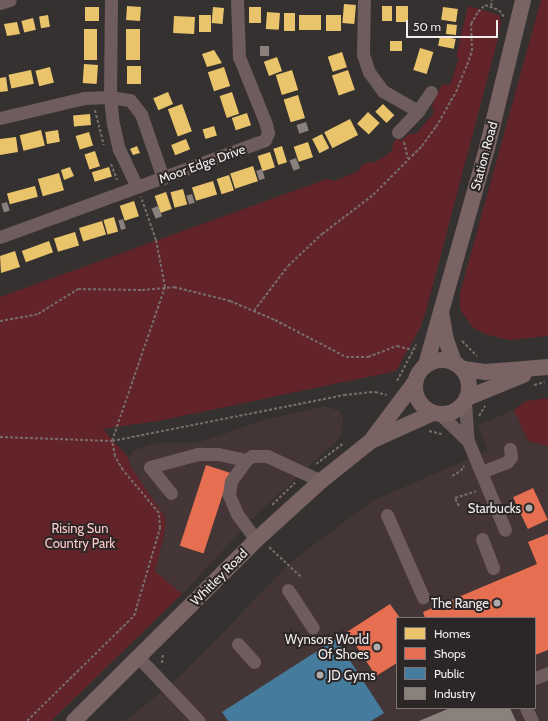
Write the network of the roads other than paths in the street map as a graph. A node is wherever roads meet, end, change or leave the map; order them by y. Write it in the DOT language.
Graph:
graph roads {
  1 [pos="10,0"];
  2 [pos="111,0"];
  3 [pos="237,0"];
  4 [pos="364,0"];
  5 [pos="522,0"];
  6 [pos="0,3"];
  7 [pos="431,92"];
  8 [pos="110,97"];
  9 [pos="418,111"];
  10 [pos="0,118"];
  11 [pos="398,132"];
  12 [pos="163,178"];
  13 [pos="137,187"];
  14 [pos="0,237"];
  15 [pos="441,310"];
  16 [pos="426,365"];
  17 [pos="459,366"];
  18 [pos="542,369"];
  19 [pos="415,382"];
  20 [pos="466,400"];
  21 [pos="437,414"];
  22 [pos="371,441"];
  23 [pos="468,441"];
  24 [pos="510,449"];
  25 [pos="246,460"];
  26 [pos="481,472"];
  27 [pos="321,481"];
  28 [pos="170,493"];
  29 [pos="387,515"];
  30 [pos="505,530"];
  31 [pos="482,539"];
  32 [pos="261,542"];
  33 [pos="493,568"];
  34 [pos="288,590"];
  35 [pos="424,597"];
  36 [pos="313,628"];
  37 [pos="238,644"];
  38 [pos="138,657"];
  39 [pos="254,662"];
  40 [pos="548,673"];
  41 [pos="536,678"];
  42 [pos="526,709"];
  43 [pos="74,721"];
  44 [pos="199,721"];
  45 [pos="532,721"];
  1 -- 6 [label="street"];
  2 -- 8 [label="street"];
  3 -- 12 [label="street, Moor Edge Drive"];
  4 -- 9 [label="street"];
  5 -- 15 [label="main road, Station Road"];
  7 -- 9 [label="street"];
  8 -- 10 [label="street"];
  8 -- 12 [label="street"];
  8 -- 13 [label="street"];
  9 -- 11 [label="street"];
  12 -- 13 [label="street, Moor Edge Drive"];
  13 -- 14 [label="street, Moor Edge Drive"];
  15 -- 16 [label="main road, Station Road"];
  15 -- 17 [label="main road, Station Road"];
  16 -- 17 [label="main road"];
  16 -- 19 [label="main road"];
  17 -- 18 [label="main road"];
  17 -- 20 [label="main road"];
  18 -- 20 [label="main road"];
  19 -- 21 [label="main road"];
  19 -- 22 [label="main road, Whitley Road"];
  20 -- 21 [label="main road"];
  20 -- 23 [label="street"];
  21 -- 22 [label="main road, Whitley Road"];
  21 -- 23 [label="street"];
  22 -- 27 [label="main road, Whitley Road"];
  23 -- 26 [label="street"];
  24 -- 26 [label="street"];
  25 -- 27 [label="street"];
  25 -- 28 [label="street"];
  25 -- 32 [label="street"];
  26 -- 30 [label="street"];
  27 -- 32 [label="main road, Whitley Road"];
  29 -- 35 [label="street"];
  31 -- 33 [label="street"];
  32 -- 38 [label="main road, Whitley Road"];
  34 -- 36 [label="street"];
  37 -- 39 [label="street"];
  38 -- 43 [label="main road, Whitley Road"];
  38 -- 44 [label="street"];
  40 -- 41 [label="street"];
  42 -- 45 [label="street"];
}
